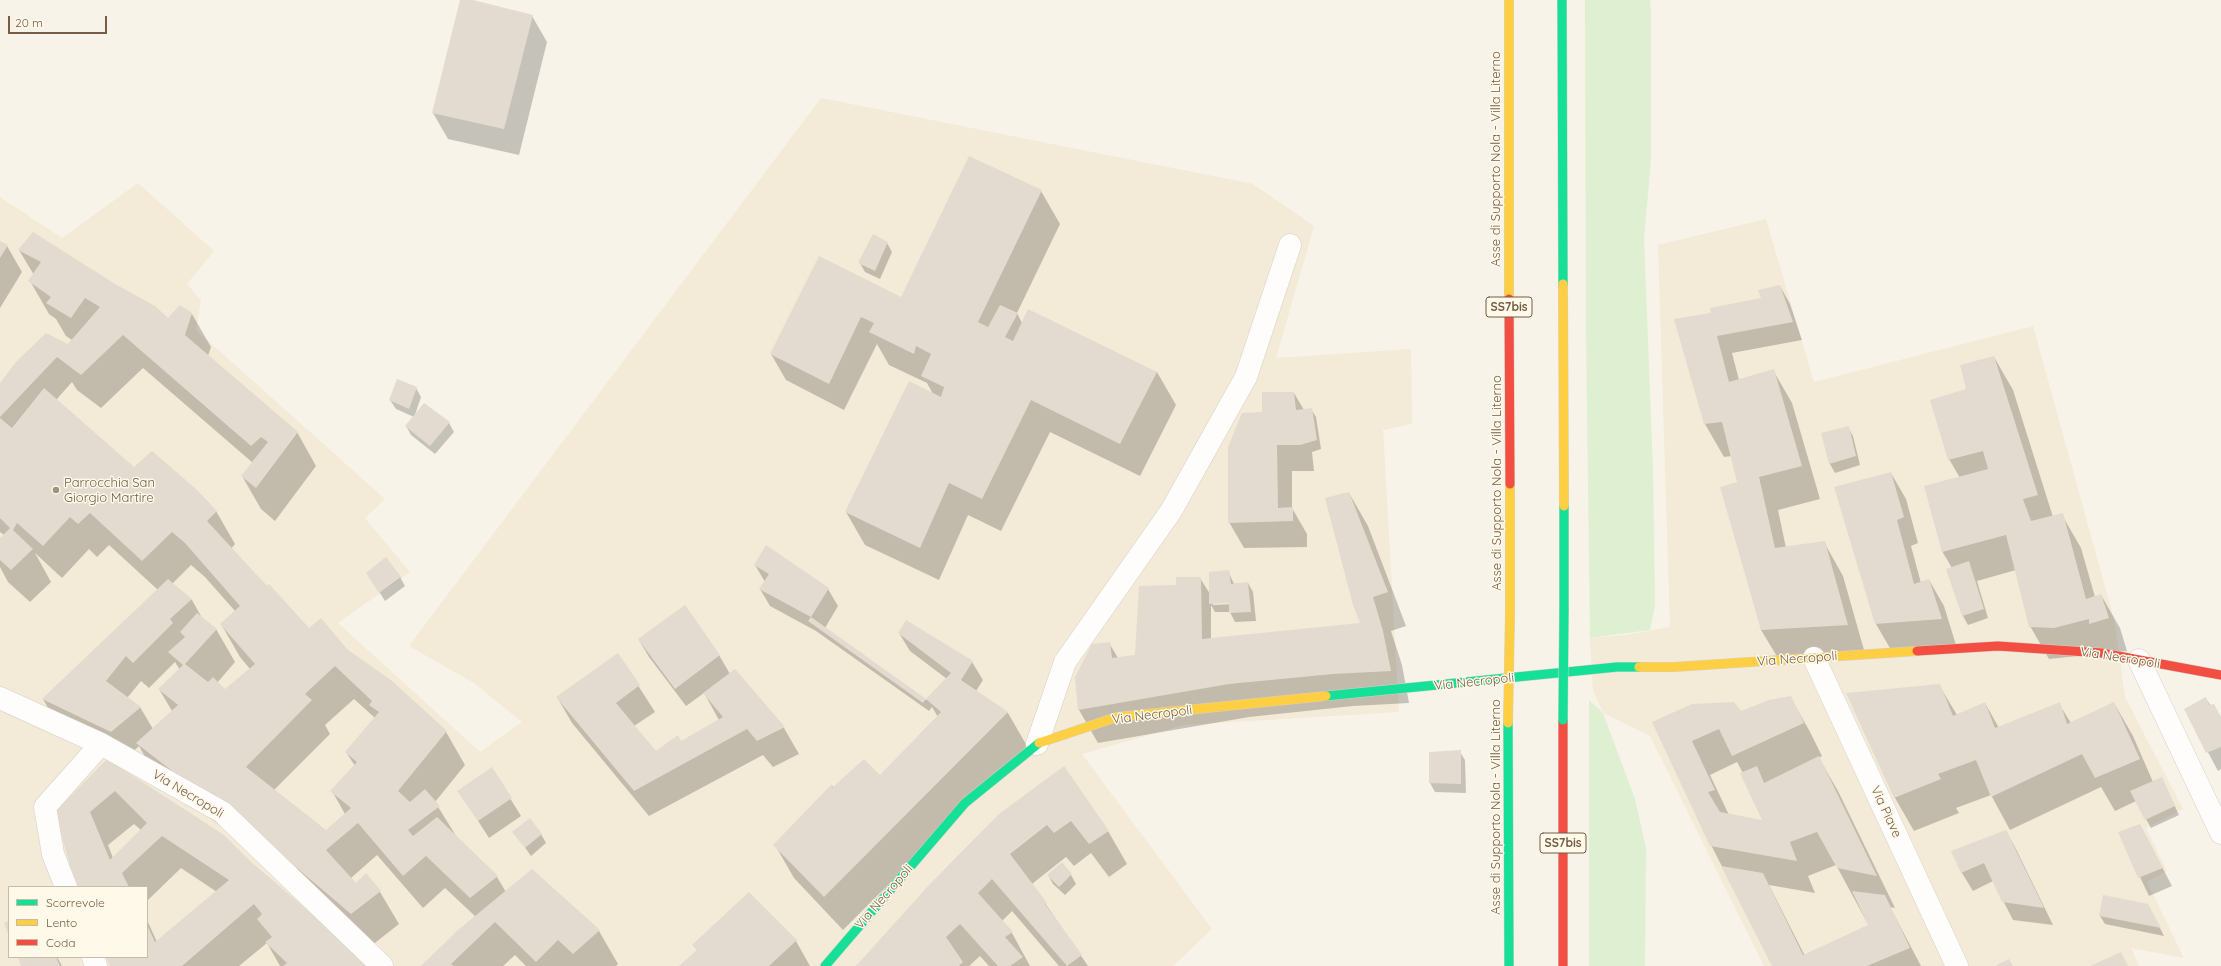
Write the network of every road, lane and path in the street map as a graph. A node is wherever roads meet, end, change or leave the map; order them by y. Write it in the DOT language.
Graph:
graph roads {
  1 [pos="1508,0"];
  2 [pos="1562,0"];
  3 [pos="1290,245"];
  4 [pos="1814,658"];
  5 [pos="2139,660"];
  6 [pos="2221,674"];
  7 [pos="0,698"];
  8 [pos="101,744"];
  9 [pos="1037,744"];
  10 [pos="2221,833"];
  11 [pos="66,886"];
  12 [pos="382,966"];
  13 [pos="825,966"];
  14 [pos="1509,966"];
  15 [pos="1563,966"];
  16 [pos="1957,966"];
  1 -- 14 [label="main road, Asse di Supporto Nola - Villa Literno / SS7bis, bridge"];
  2 -- 15 [label="main road, SS7bis, bridge"];
  3 -- 9 [label="street"];
  4 -- 5 [label="main road, Via Necropoli"];
  4 -- 9 [label="main road, Via Necropoli"];
  4 -- 16 [label="street, Via Piave"];
  5 -- 6 [label="main road, Via Necropoli"];
  5 -- 10 [label="street"];
  7 -- 8 [label="street, Via Necropoli"];
  8 -- 11 [label="street"];
  8 -- 12 [label="street, Via Necropoli"];
  9 -- 13 [label="main road, Via Necropoli"];
}
